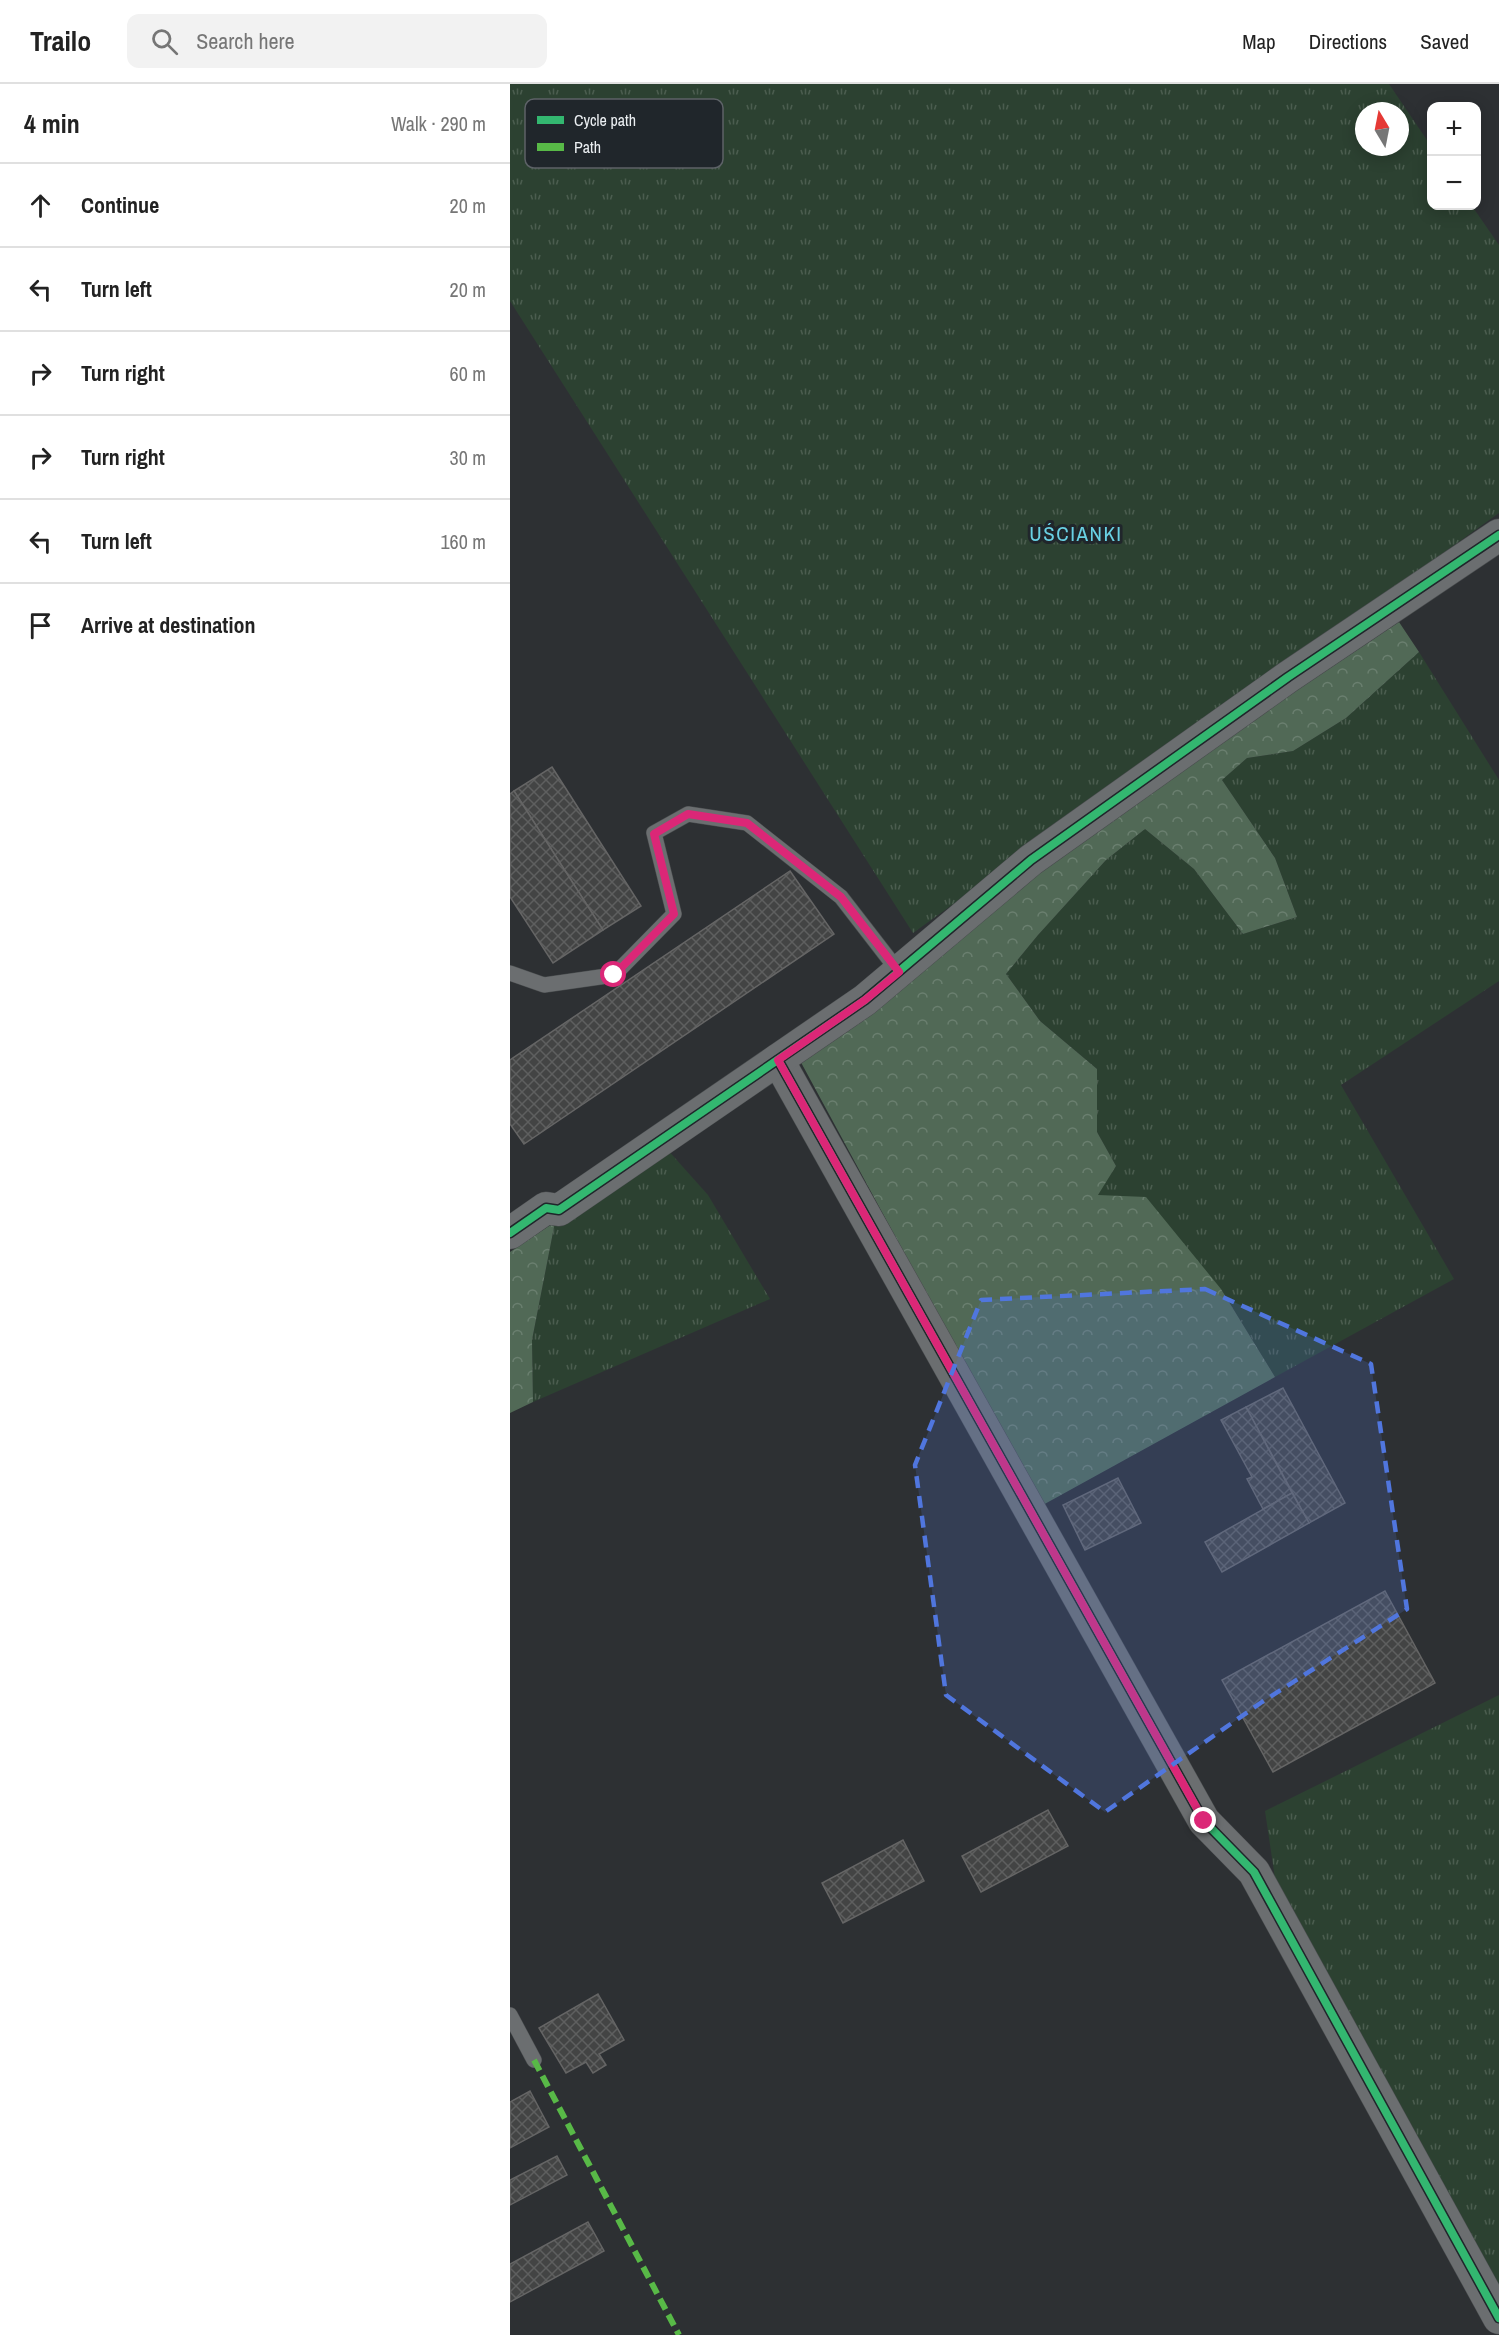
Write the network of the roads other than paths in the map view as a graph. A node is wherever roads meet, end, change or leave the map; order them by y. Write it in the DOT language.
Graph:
graph roads {
  1 [pos="1499,535"];
  2 [pos="899,972"];
  3 [pos="510,973"];
  4 [pos="778,1060"];
  5 [pos="510,1233"];
  6 [pos="510,2015"];
  7 [pos="534,2060"];
  8 [pos="1499,2318"];
  1 -- 2 [label="street"];
  2 -- 3 [label="lane"];
  2 -- 4 [label="street"];
  4 -- 5 [label="street"];
  4 -- 8 [label="street"];
  6 -- 7 [label="lane"];
}
